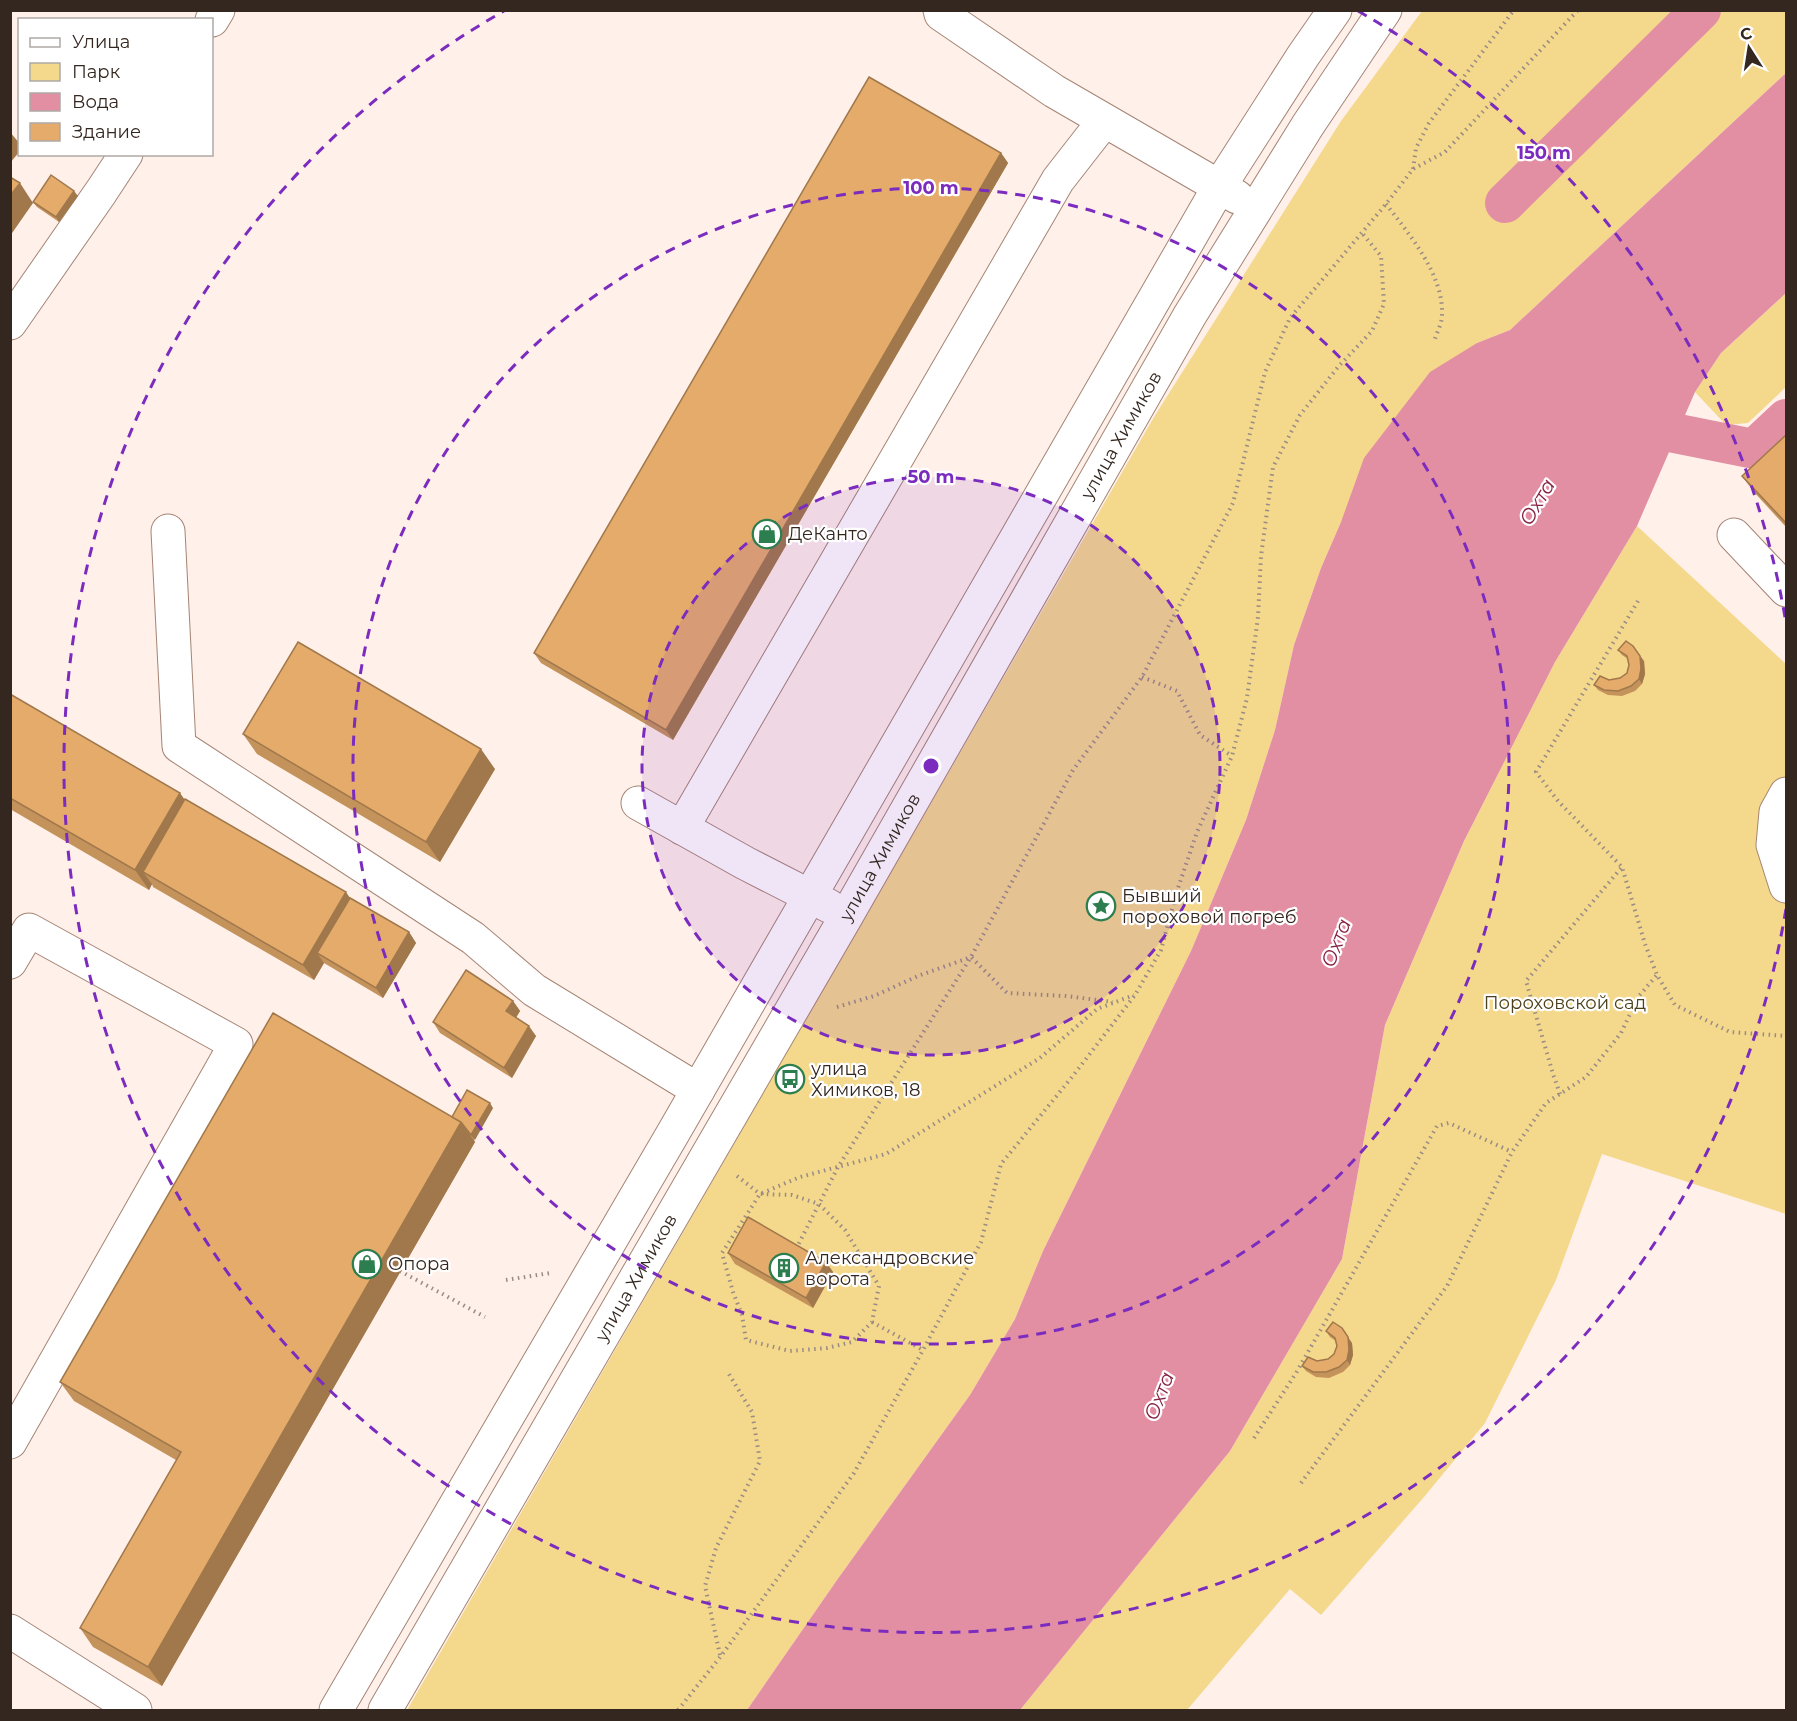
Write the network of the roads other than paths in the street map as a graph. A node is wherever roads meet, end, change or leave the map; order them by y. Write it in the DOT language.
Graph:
graph roads {
  1 [pos="940,10"];
  2 [pos="1335,10"];
  3 [pos="1385,10"];
  4 [pos="1104,121"];
  5 [pos="125,156"];
  6 [pos="1219,187"];
  7 [pos="1256,207"];
  8 [pos="10,323"];
  9 [pos="168,531"];
  10 [pos="1734,535"];
  11 [pos="1786,590"];
  12 [pos="1786,794"];
  13 [pos="638,804"];
  14 [pos="682,828"];
  15 [pos="1786,886"];
  16 [pos="810,895"];
  17 [pos="847,915"];
  18 [pos="10,962"];
  19 [pos="698,1090"];
  20 [pos="10,1442"];
  21 [pos="10,1631"];
  22 [pos="135,1710"];
  23 [pos="336,1710"];
  24 [pos="385,1710"];
  1 -- 4 [label="street"];
  2 -- 6 [label="street"];
  3 -- 7 [label="street, улица Химиков"];
  4 -- 6 [label="street"];
  4 -- 14 [label="street"];
  5 -- 8 [label="street"];
  6 -- 7 [label="street"];
  6 -- 16 [label="street"];
  7 -- 17 [label="street, улица Химиков"];
  9 -- 19 [label="street"];
  10 -- 11 [label="street"];
  12 -- 15 [label="street"];
  13 -- 14 [label="street"];
  14 -- 16 [label="street"];
  16 -- 17 [label="street"];
  16 -- 19 [label="street"];
  17 -- 24 [label="street, улица Химиков"];
  18 -- 20 [label="street"];
  19 -- 23 [label="street"];
  21 -- 22 [label="street"];
}
